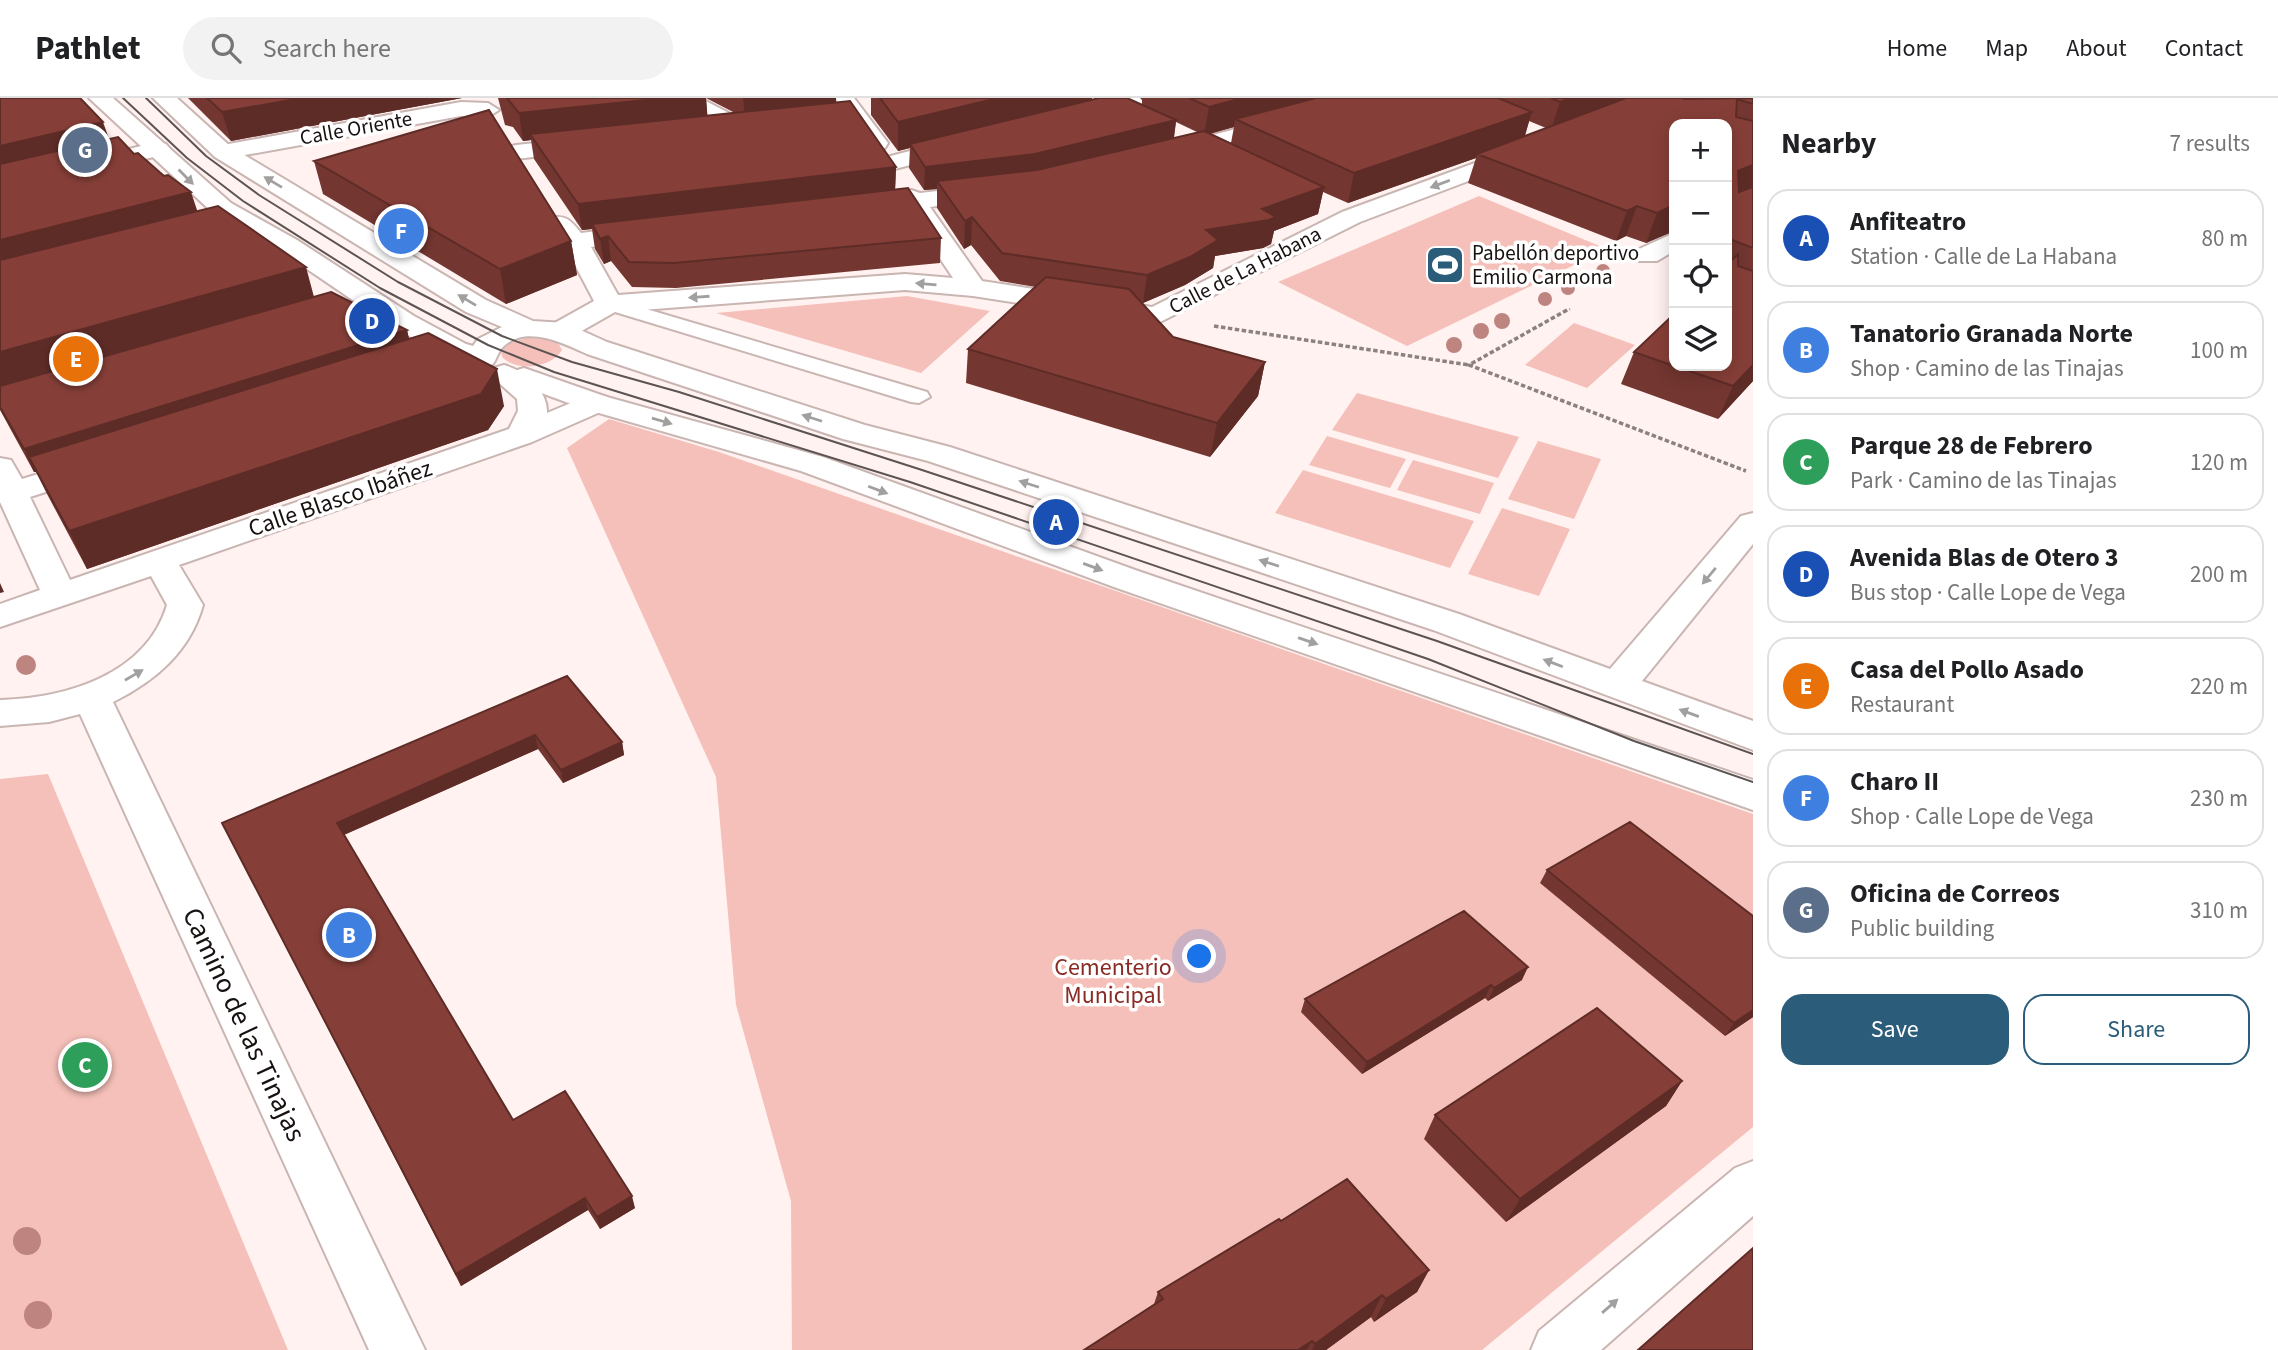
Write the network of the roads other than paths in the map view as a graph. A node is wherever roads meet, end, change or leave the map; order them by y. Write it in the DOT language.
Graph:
graph roads {
  1 [pos="100,98"];
  2 [pos="164,98"];
  3 [pos="683,98"];
  4 [pos="1147,98"];
  5 [pos="1379,98"];
  6 [pos="1109,102"];
  7 [pos="492,104"];
  8 [pos="852,109"];
  9 [pos="1064,119"];
  10 [pos="766,125"];
  11 [pos="740,128"];
  12 [pos="700,132"];
  13 [pos="984,139"];
  14 [pos="608,142"];
  15 [pos="1199,145"];
  16 [pos="1539,146"];
  17 [pos="158,149"];
  18 [pos="223,152"];
  19 [pos="516,152"];
  20 [pos="1146,160"];
  21 [pos="1234,161"];
  22 [pos="891,163"];
  23 [pos="529,174"];
  24 [pos="0,187"];
  25 [pos="1008,190"];
  26 [pos="914,202"];
  27 [pos="549,206"];
  28 [pos="1328,206"];
  29 [pos="846,210"];
  30 [pos="1351,217"];
  31 [pos="245,221"];
  32 [pos="670,230"];
  33 [pos="206,231"];
  34 [pos="575,241"];
  35 [pos="1669,244"];
  36 [pos="1669,264"];
  37 [pos="973,288"];
  38 [pos="609,304"];
  39 [pos="529,328"];
  40 [pos="569,335"];
  41 [pos="417,363"];
  42 [pos="492,365"];
  43 [pos="919,397"];
  44 [pos="596,402"];
  45 [pos="521,435"];
  46 [pos="117,458"];
  47 [pos="6,479"];
  48 [pos="1753,523"];
  49 [pos="159,561"];
  50 [pos="61,594"];
  51 [pos="0,616"];
  52 [pos="1616,687"];
  53 [pos="92,698"];
  54 [pos="0,713"];
  55 [pos="1753,736"];
  56 [pos="1753,795"];
  57 [pos="1753,1184"];
  58 [pos="397,1350"];
  59 [pos="1559,1350"];
  1 -- 17 [label="street"];
  2 -- 18 [label="street"];
  3 -- 11 [label="street"];
  4 -- 6 [label="street"];
  5 -- 15 [label="street"];
  6 -- 9 [label="street"];
  6 -- 15 [label="street"];
  7 -- 18 [label="street, Calle Oriente"];
  7 -- 19 [label="street"];
  8 -- 22 [label="street"];
  10 -- 11 [label="street"];
  11 -- 12 [label="street"];
  13 -- 22 [label="street"];
  14 -- 19 [label="street"];
  15 -- 20 [label="street"];
  15 -- 21 [label="street"];
  16 -- 30 [label="street, Calle de La Habana, one-way"];
  17 -- 24 [label="street"];
  17 -- 31 [label="street, one-way"];
  39 -- 18 [label="street, one-way"];
  19 -- 23 [label="street"];
  22 -- 26 [label="street"];
  25 -- 26 [label="street"];
  26 -- 29 [label="street"];
  26 -- 37 [label="street"];
  27 -- 34 [label="street"];
  28 -- 30 [label="street"];
  30 -- 37 [label="street, Calle de La Habana"];
  31 -- 33 [label="street"];
  31 -- 42 [label="street"];
  32 -- 34 [label="street"];
  34 -- 38 [label="street"];
  35 -- 36 [label="street"];
  37 -- 38 [label="street, Calle de La Habana, one-way"];
  38 -- 40 [label="street, Calle de La Habana"];
  38 -- 43 [label="lane"];
  39 -- 40 [label="street"];
  39 -- 42 [label="street"];
  40 -- 42 [label="street"];
  52 -- 40 [label="street, one-way"];
  41 -- 42 [label="street"];
  42 -- 44 [label="street"];
  42 -- 45 [label="street"];
  44 -- 45 [label="street"];
  44 -- 56 [label="street, one-way"];
  45 -- 49 [label="street, Calle Blasco Ibáñez"];
  46 -- 47 [label="street"];
  47 -- 50 [label="street"];
  48 -- 52 [label="street, one-way"];
  49 -- 50 [label="street, Calle Blasco Ibáñez"];
  53 -- 49 [label="street, one-way"];
  50 -- 51 [label="street, Calle Blasco Ibáñez"];
  55 -- 52 [label="street, one-way"];
  53 -- 54 [label="street"];
  53 -- 58 [label="street, Camino de las Tinajas"];
  59 -- 57 [label="street, one-way"];
}
